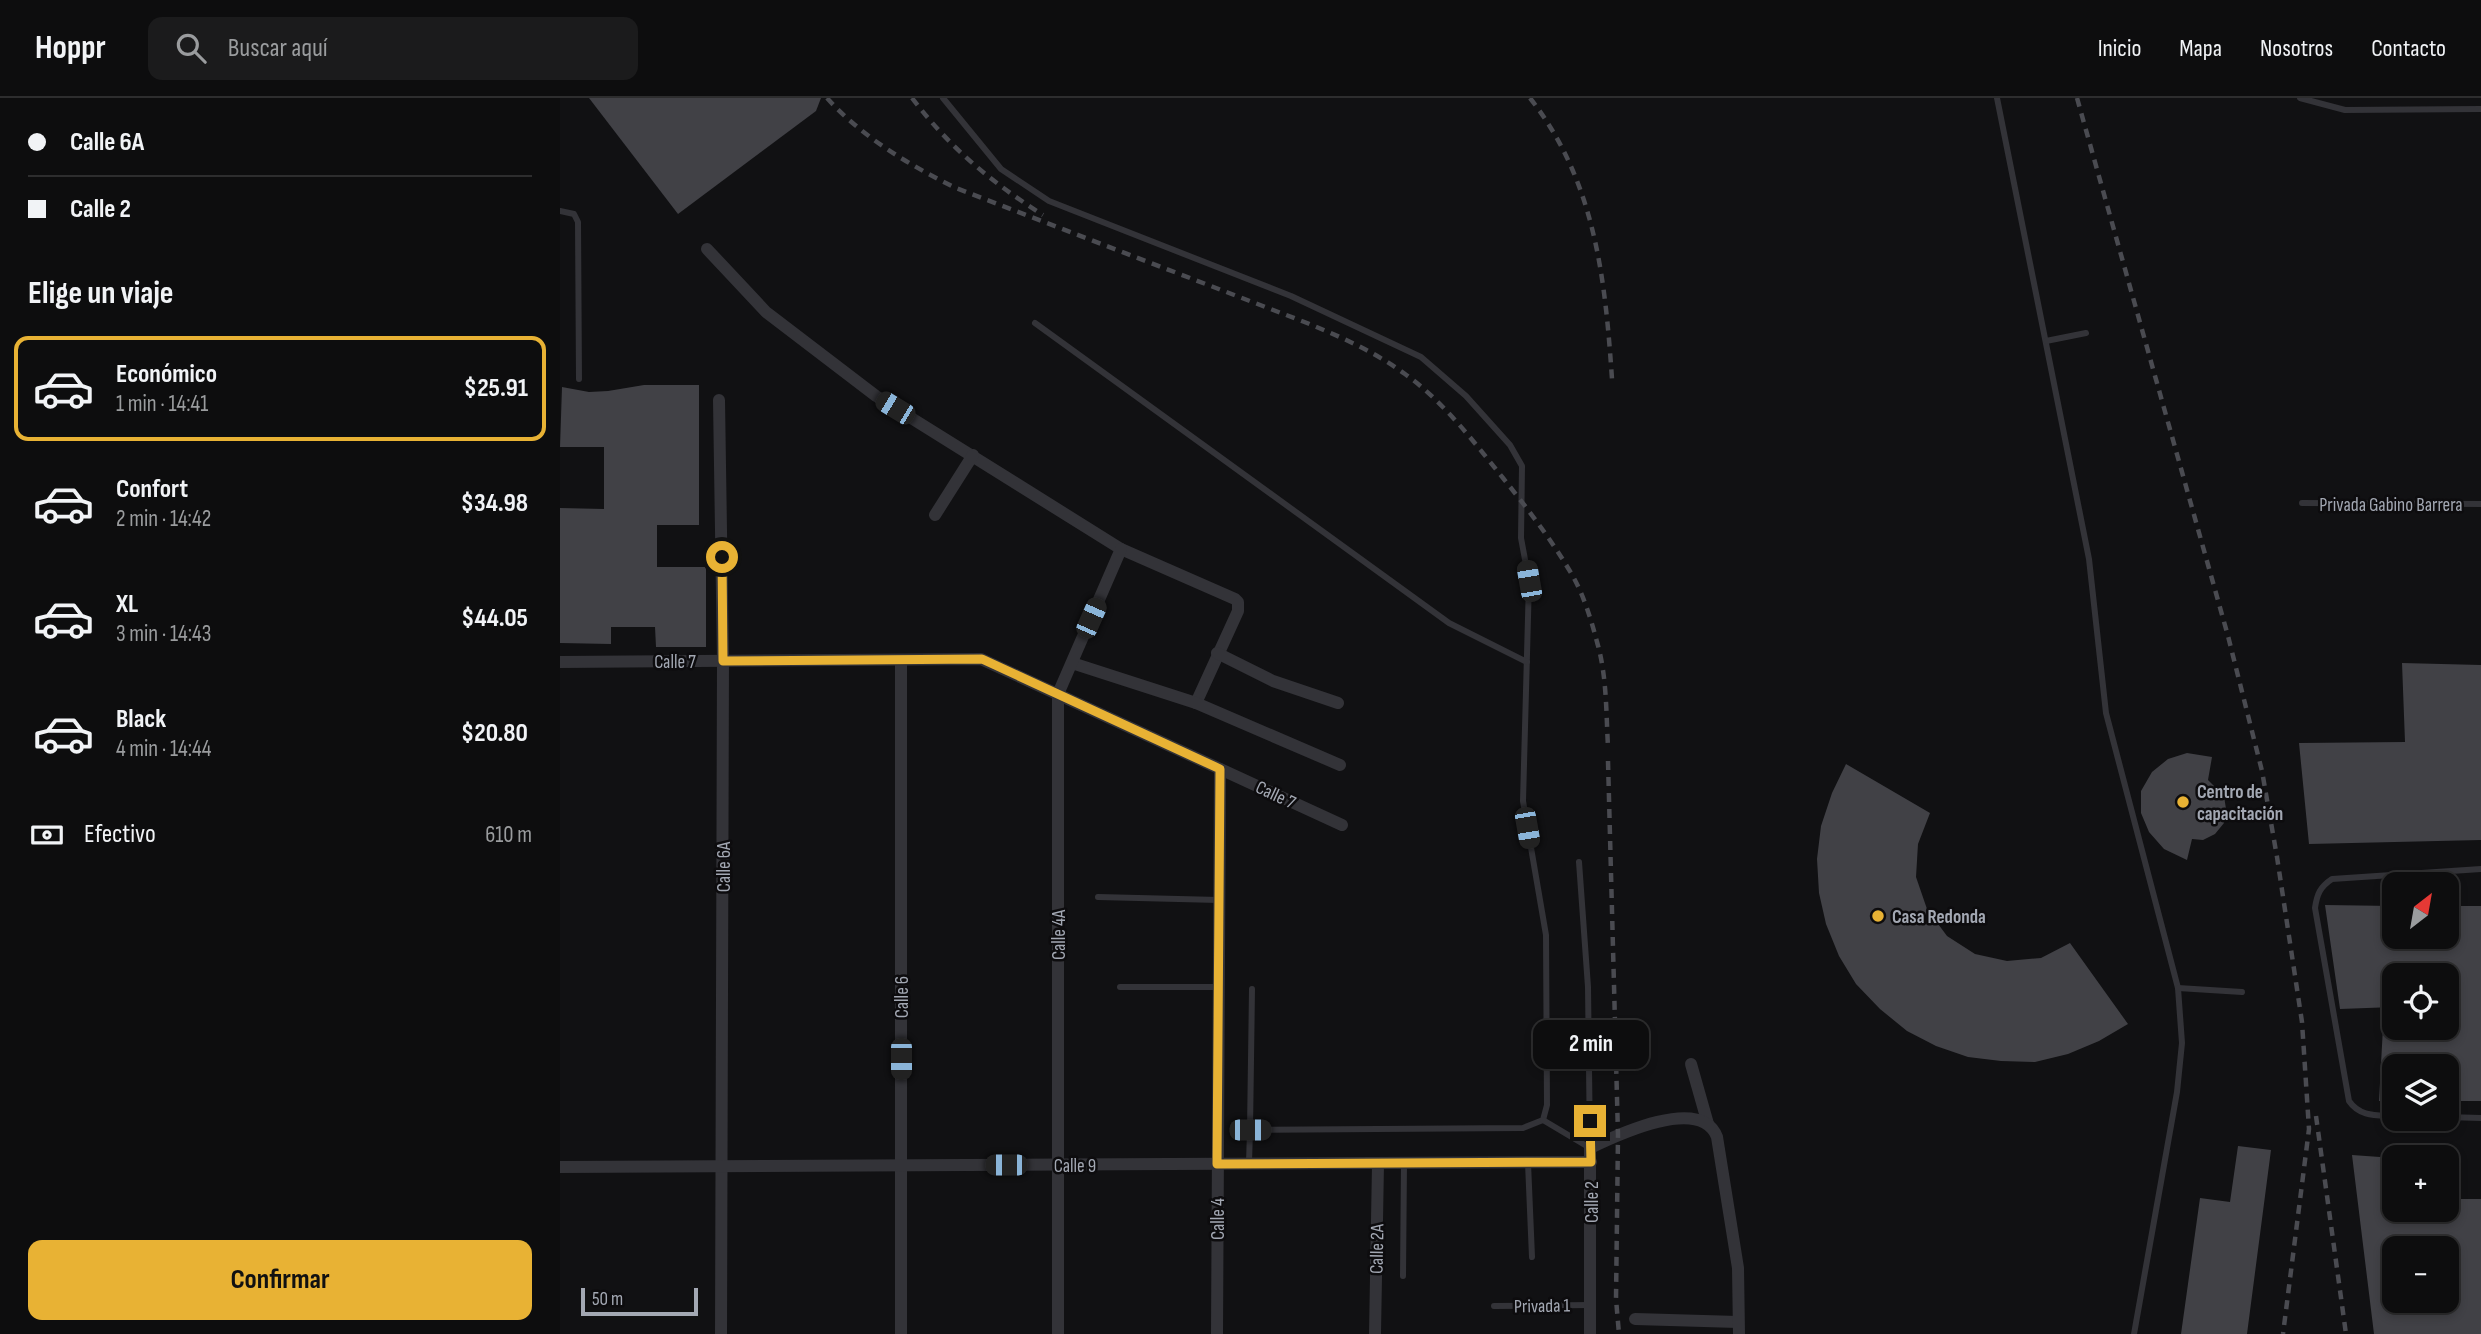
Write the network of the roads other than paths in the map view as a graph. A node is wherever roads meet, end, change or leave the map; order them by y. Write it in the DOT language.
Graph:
graph roads {
  1 [pos="943,98"];
  2 [pos="1997,98"];
  3 [pos="2300,98"];
  4 [pos="2481,109"];
  5 [pos="560,211"];
  6 [pos="707,249"];
  7 [pos="1035,323"];
  8 [pos="2086,333"];
  9 [pos="2046,341"];
  10 [pos="579,379"];
  11 [pos="719,400"];
  12 [pos="973,455"];
  13 [pos="2302,503"];
  14 [pos="2481,504"];
  15 [pos="935,515"];
  16 [pos="1121,549"];
  17 [pos="1217,653"];
  18 [pos="901,660"];
  19 [pos="723,661"];
  20 [pos="560,662"];
  21 [pos="1527,662"];
  22 [pos="1072,663"];
  23 [pos="1058,694"];
  24 [pos="1196,703"];
  25 [pos="1339,703"];
  26 [pos="1340,765"];
  27 [pos="1220,769"];
  28 [pos="1342,825"];
  29 [pos="1579,862"];
  30 [pos="2481,869"];
  31 [pos="1098,897"];
  32 [pos="1219,900"];
  33 [pos="1120,987"];
  34 [pos="1219,987"];
  35 [pos="2178,988"];
  36 [pos="1252,989"];
  37 [pos="2242,992"];
  38 [pos="1691,1064"];
  39 [pos="2382,1116"];
  40 [pos="2459,1117"];
  41 [pos="2481,1118"];
  42 [pos="1543,1120"];
  43 [pos="1708,1124"];
  44 [pos="1250,1130"];
  45 [pos="1590,1148"];
  46 [pos="1591,1162"];
  47 [pos="1528,1163"];
  48 [pos="1217,1164"];
  49 [pos="1250,1164"];
  50 [pos="1378,1164"];
  51 [pos="1404,1164"];
  52 [pos="1058,1165"];
  53 [pos="722,1166"];
  54 [pos="901,1166"];
  55 [pos="560,1167"];
  56 [pos="1532,1257"];
  57 [pos="1403,1276"];
  58 [pos="1590,1305"];
  59 [pos="1494,1306"];
  60 [pos="1635,1319"];
  61 [pos="1738,1328"];
  62 [pos="721,1334"];
  63 [pos="901,1334"];
  64 [pos="1058,1334"];
  65 [pos="1217,1334"];
  66 [pos="1375,1334"];
  67 [pos="1590,1334"];
  68 [pos="2134,1334"];
  1 -- 21 [label="lane"];
  2 -- 9 [label="lane"];
  3 -- 4 [label="lane"];
  5 -- 10 [label="lane"];
  6 -- 12 [label="street"];
  7 -- 21 [label="lane"];
  8 -- 9 [label="lane"];
  9 -- 35 [label="lane"];
  11 -- 19 [label="street, Calle 6A"];
  12 -- 15 [label="street"];
  12 -- 16 [label="street"];
  13 -- 14 [label="lane, Privada Gabino Barrera"];
  16 -- 17 [label="street"];
  16 -- 22 [label="street, Calle 4A"];
  17 -- 24 [label="street"];
  17 -- 25 [label="street"];
  18 -- 19 [label="street, Calle 7"];
  18 -- 23 [label="street, Calle 7"];
  18 -- 54 [label="street, Calle 6"];
  19 -- 20 [label="street, Calle 7"];
  19 -- 53 [label="street, Calle 6A"];
  21 -- 42 [label="lane"];
  22 -- 23 [label="street, Calle 4A"];
  22 -- 24 [label="street"];
  23 -- 27 [label="street, Calle 7"];
  23 -- 52 [label="street, Calle 4A"];
  24 -- 26 [label="street"];
  27 -- 28 [label="street, Calle 7"];
  27 -- 32 [label="street, Calle 4"];
  29 -- 45 [label="lane, Calle 2"];
  30 -- 39 [label="lane"];
  31 -- 32 [label="lane"];
  32 -- 34 [label="street, Calle 4"];
  33 -- 34 [label="lane"];
  34 -- 48 [label="street, Calle 4"];
  35 -- 37 [label="lane"];
  35 -- 68 [label="lane"];
  36 -- 44 [label="lane"];
  38 -- 43 [label="street"];
  40 -- 41 [label="lane"];
  42 -- 44 [label="lane"];
  42 -- 45 [label="lane"];
  43 -- 45 [label="street"];
  43 -- 61 [label="street"];
  44 -- 49 [label="lane"];
  45 -- 46 [label="street, Calle 2"];
  46 -- 47 [label="street, Calle 9"];
  46 -- 58 [label="street, Calle 2"];
  47 -- 51 [label="street, Calle 9"];
  47 -- 56 [label="lane"];
  48 -- 49 [label="street, Calle 9"];
  48 -- 52 [label="street, Calle 9"];
  48 -- 65 [label="street, Calle 4"];
  49 -- 50 [label="street, Calle 9"];
  50 -- 51 [label="street, Calle 9"];
  50 -- 66 [label="street, Calle 2A"];
  51 -- 57 [label="lane"];
  52 -- 54 [label="street, Calle 9"];
  52 -- 64 [label="street, Calle 4A"];
  53 -- 54 [label="street, Calle 9"];
  53 -- 55 [label="street, Calle 9"];
  53 -- 62 [label="street, Calle 6A"];
  54 -- 63 [label="street, Calle 6"];
  58 -- 59 [label="lane, Privada 1"];
  58 -- 67 [label="street, Calle 2"];
  60 -- 61 [label="street"];
}
